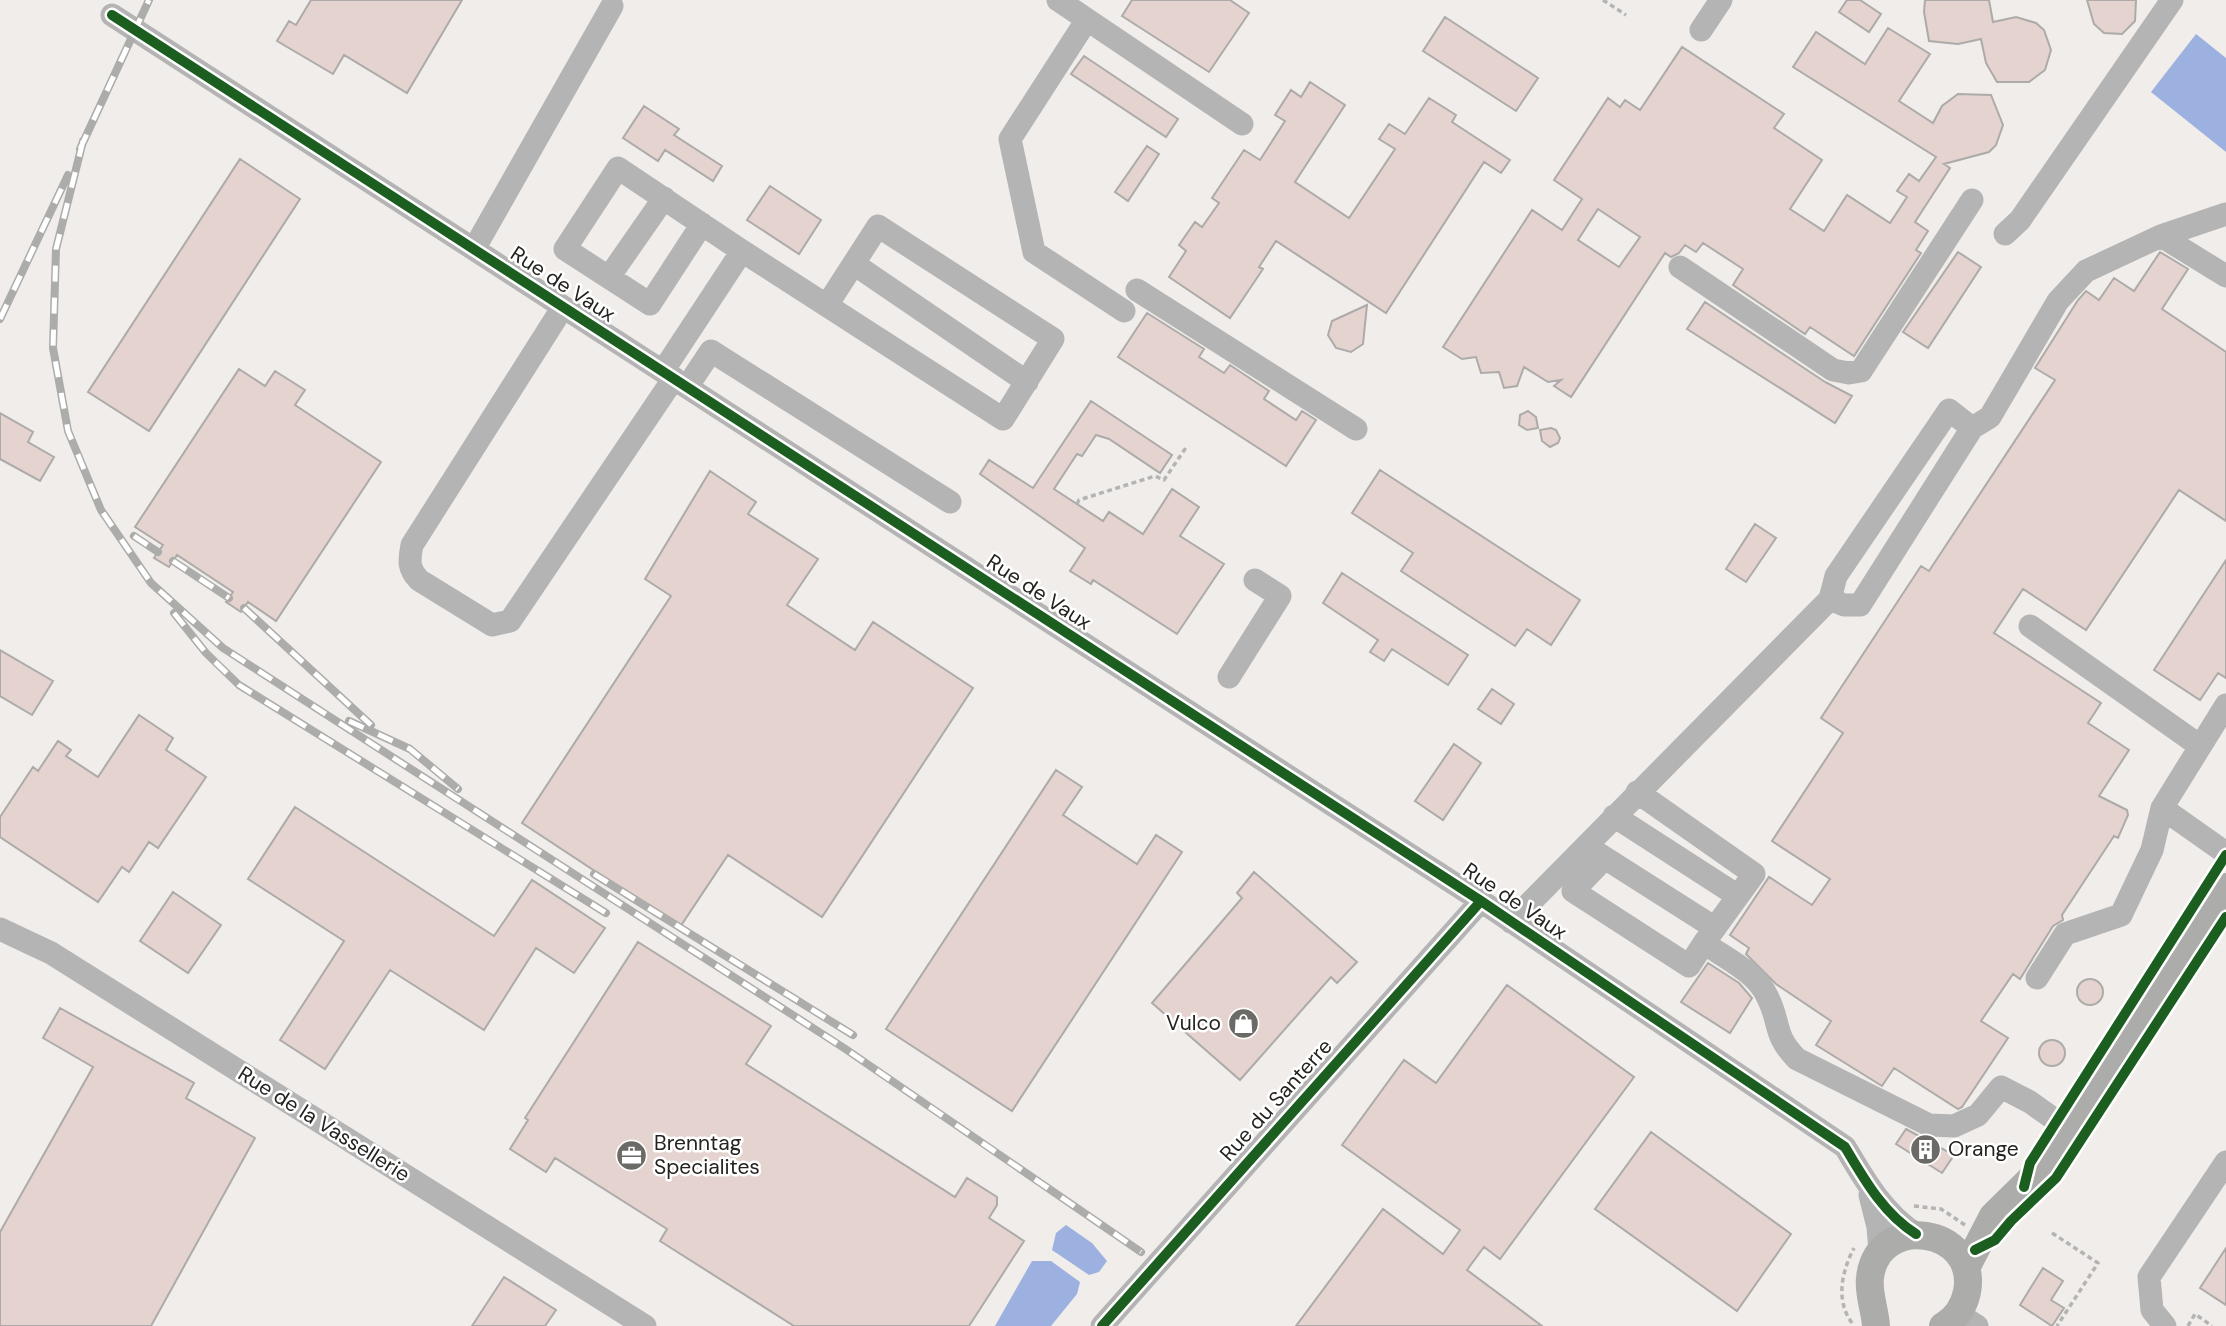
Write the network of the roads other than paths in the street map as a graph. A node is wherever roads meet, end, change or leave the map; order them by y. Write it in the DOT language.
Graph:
graph roads {
  1 [pos="1058,0"];
  2 [pos="1721,0"];
  3 [pos="2172,0"];
  4 [pos="612,6"];
  5 [pos="112,15"];
  6 [pos="1086,21"];
  7 [pos="1701,30"];
  8 [pos="1242,124"];
  9 [pos="664,198"];
  10 [pos="1972,200"];
  11 [pos="2226,214"];
  12 [pos="702,224"];
  13 [pos="2005,234"];
  14 [pos="2161,236"];
  15 [pos="474,249"];
  16 [pos="742,251"];
  17 [pos="854,264"];
  18 [pos="1680,267"];
  19 [pos="2226,276"];
  20 [pos="609,277"];
  21 [pos="1138,290"];
  22 [pos="827,305"];
  23 [pos="563,307"];
  24 [pos="1124,311"];
  25 [pos="675,379"];
  26 [pos="1027,382"];
  27 [pos="1972,428"];
  28 [pos="1356,429"];
  29 [pos="950,502"];
  30 [pos="1255,580"];
  31 [pos="1830,599"];
  32 [pos="2030,626"];
  33 [pos="1229,677"];
  34 [pos="2226,705"];
  35 [pos="2200,746"];
  36 [pos="1637,792"];
  37 [pos="2162,807"];
  38 [pos="1614,816"];
  39 [pos="1585,845"];
  40 [pos="2226,853"];
  41 [pos="1605,858"];
  42 [pos="2226,887"];
  43 [pos="1738,897"];
  44 [pos="1481,901"];
  45 [pos="1511,922"];
  46 [pos="0,929"];
  47 [pos="1709,936"];
  48 [pos="2037,978"];
  49 [pos="2068,1129"];
  50 [pos="2226,1162"];
  51 [pos="1868,1185"];
  52 [pos="1981,1222"];
  53 [pos="1912,1225"];
  54 [pos="1881,1252"];
  55 [pos="1966,1268"];
  56 [pos="1875,1315"];
  57 [pos="1959,1322"];
  58 [pos="645,1326"];
  59 [pos="1102,1326"];
  60 [pos="1895,1326"];
  61 [pos="2165,1326"];
  1 -- 6 [label="street"];
  2 -- 7 [label="street"];
  3 -- 13 [label="street"];
  4 -- 15 [label="street"];
  5 -- 15 [label="street, Rue de Vaux"];
  6 -- 8 [label="street"];
  6 -- 24 [label="street"];
  9 -- 12 [label="street"];
  9 -- 20 [label="street"];
  9 -- 20 [label="street"];
  10 -- 18 [label="street"];
  11 -- 14 [label="street"];
  12 -- 16 [label="street"];
  12 -- 20 [label="street"];
  14 -- 19 [label="street"];
  14 -- 27 [label="street"];
  15 -- 23 [label="street, Rue de Vaux"];
  16 -- 22 [label="street"];
  16 -- 25 [label="street"];
  17 -- 22 [label="street"];
  17 -- 26 [label="street"];
  17 -- 26 [label="street"];
  21 -- 28 [label="street"];
  22 -- 26 [label="street"];
  23 -- 25 [label="street, Rue de Vaux"];
  23 -- 25 [label="street"];
  25 -- 29 [label="street"];
  25 -- 44 [label="street, Rue de Vaux"];
  27 -- 31 [label="street"];
  27 -- 31 [label="street"];
  30 -- 33 [label="street"];
  31 -- 36 [label="street"];
  32 -- 35 [label="street"];
  34 -- 35 [label="street"];
  35 -- 37 [label="street"];
  36 -- 38 [label="street"];
  36 -- 43 [label="street"];
  37 -- 40 [label="street"];
  37 -- 48 [label="street"];
  38 -- 39 [label="street"];
  38 -- 43 [label="street"];
  39 -- 41 [label="street"];
  39 -- 45 [label="street"];
  41 -- 47 [label="street"];
  41 -- 47 [label="street"];
  42 -- 49 [label="main road"];
  43 -- 47 [label="street"];
  44 -- 45 [label="street, Rue de Vaux"];
  44 -- 59 [label="street, Rue du Santerre"];
  45 -- 51 [label="street, Rue de Vaux"];
  46 -- 58 [label="street, Rue de la Vassellerie"];
  47 -- 49 [label="street"];
  49 -- 52 [label="main road"];
  50 -- 61 [label="street"];
  51 -- 53 [label="street, Rue de Vaux"];
  51 -- 54 [label="street, Rue de Vaux"];
  52 -- 53 [label="main road"];
  52 -- 55 [label="main road"];
  53 -- 54 [label="main road"];
  53 -- 55 [label="main road"];
  54 -- 56 [label="main road"];
  55 -- 57 [label="main road"];
  56 -- 60 [label="main road"];
}
